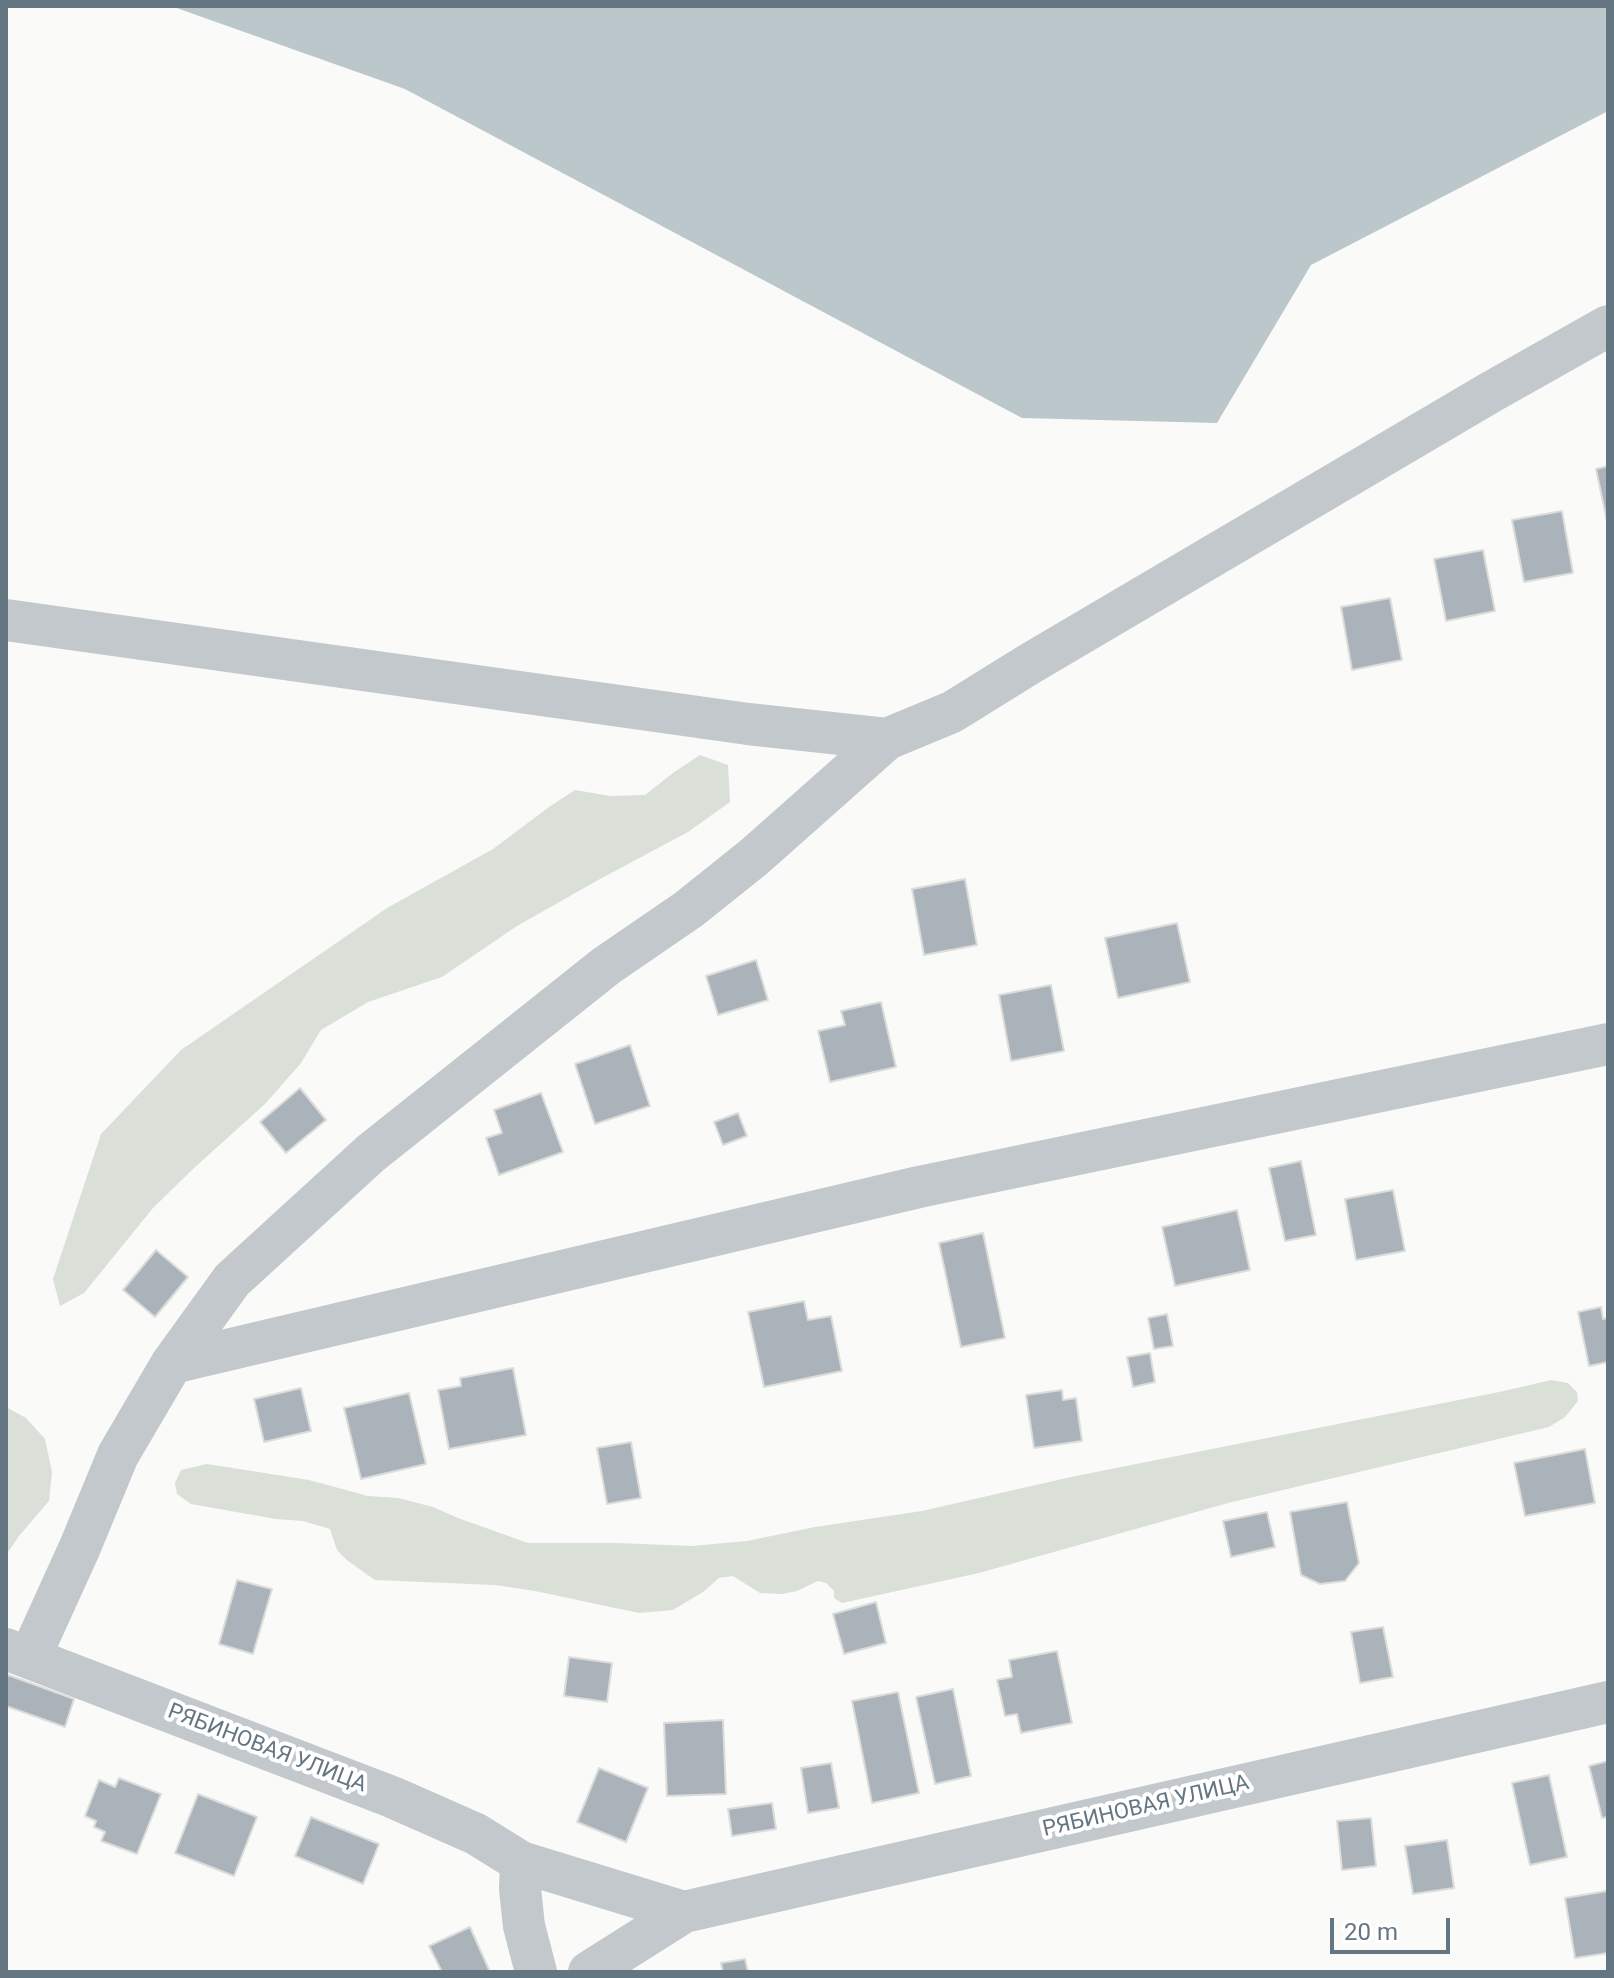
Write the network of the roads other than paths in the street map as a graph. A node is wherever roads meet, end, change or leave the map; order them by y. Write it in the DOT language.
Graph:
graph roads {
  1 [pos="1608,326"];
  2 [pos="6,620"];
  3 [pos="887,739"];
  4 [pos="1608,1044"];
  5 [pos="172,1363"];
  6 [pos="18,1653"];
  7 [pos="1608,1702"];
  8 [pos="521,1862"];
  9 [pos="684,1912"];
  10 [pos="536,1972"];
  11 [pos="589,1972"];
  1 -- 3 [label="street"];
  2 -- 3 [label="street"];
  3 -- 5 [label="street"];
  4 -- 5 [label="street"];
  5 -- 6 [label="street"];
  6 -- 8 [label="street, РЯБИНОВАЯ УЛИЦА"];
  7 -- 9 [label="street, РЯБИНОВАЯ УЛИЦА"];
  8 -- 9 [label="street, РЯБИНОВАЯ УЛИЦА"];
  8 -- 10 [label="street"];
  9 -- 11 [label="street"];
}
